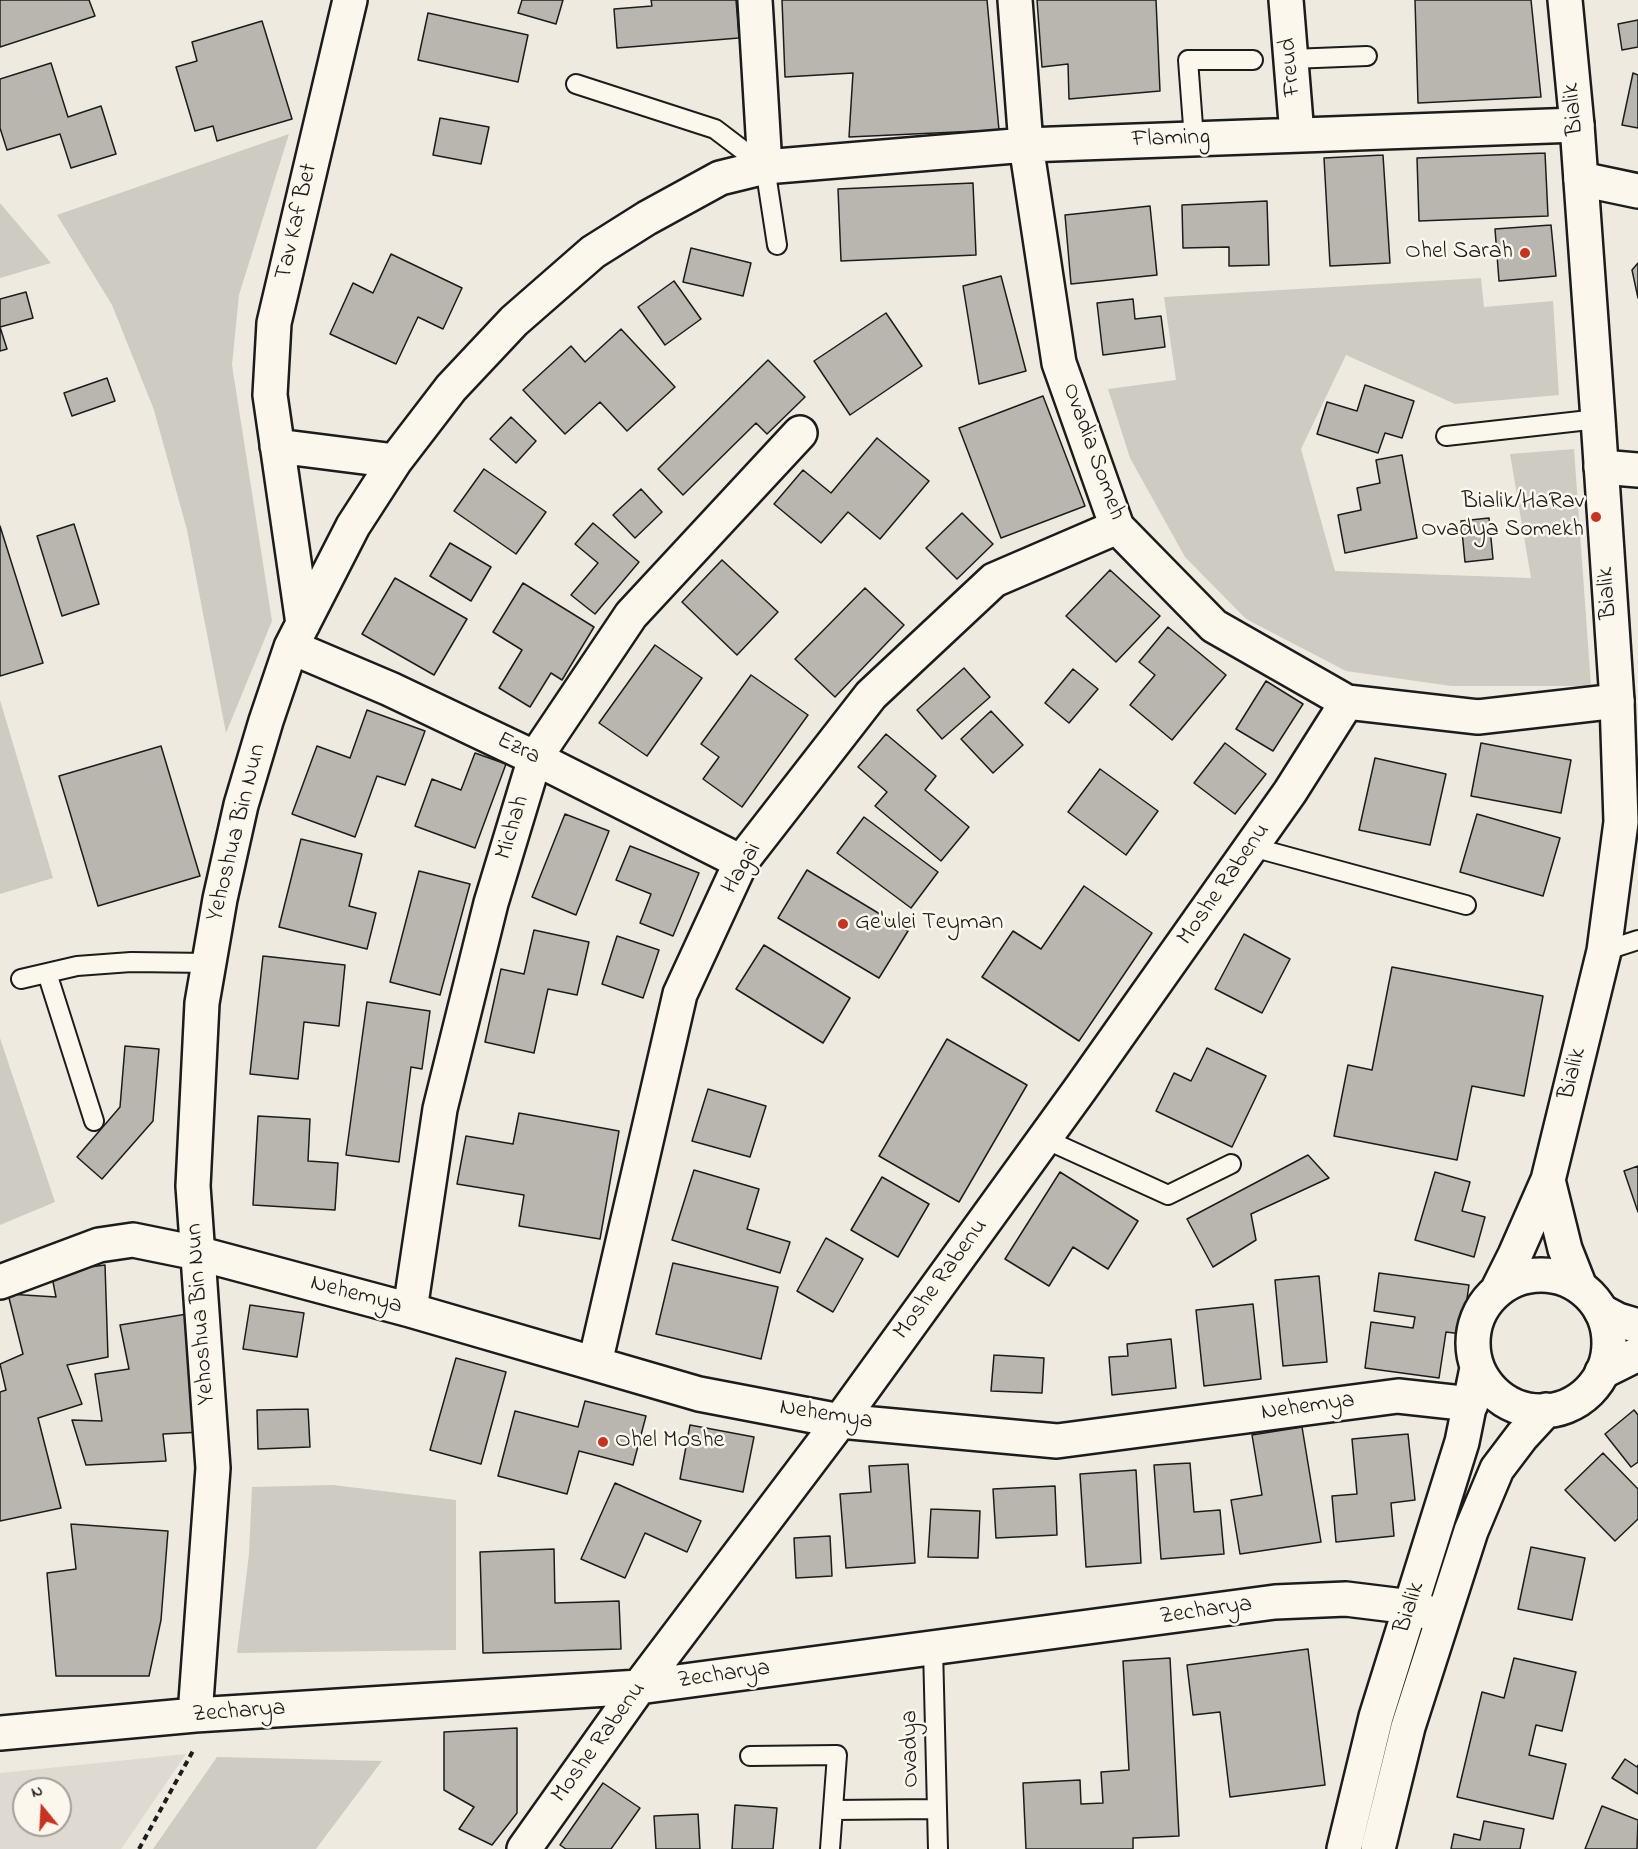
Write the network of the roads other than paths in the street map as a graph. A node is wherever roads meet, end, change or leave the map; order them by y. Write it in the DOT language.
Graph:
graph roads {
  1 [pos="350,0"];
  2 [pos="755,0"];
  3 [pos="1015,0"];
  4 [pos="1286,0"];
  5 [pos="1565,0"];
  6 [pos="1367,57"];
  7 [pos="1253,60"];
  8 [pos="1291,60"];
  9 [pos="576,84"];
  10 [pos="1577,125"];
  11 [pos="1297,135"];
  12 [pos="1194,139"];
  13 [pos="1026,145"];
  14 [pos="765,167"];
  15 [pos="1581,179"];
  16 [pos="1638,191"];
  17 [pos="777,245"];
  18 [pos="1598,419"];
  19 [pos="800,433"];
  20 [pos="1446,436"];
  21 [pos="278,446"];
  22 [pos="395,461"];
  23 [pos="1601,466"];
  24 [pos="1638,470"];
  25 [pos="1117,527"];
  26 [pos="297,636"];
  27 [pos="1617,701"];
  28 [pos="1347,702"];
  29 [pos="535,758"];
  30 [pos="1252,847"];
  31 [pos="741,862"];
  32 [pos="1466,905"];
  33 [pos="1638,940"];
  34 [pos="1604,951"];
  35 [pos="208,963"];
  36 [pos="47,973"];
  37 [pos="21,979"];
  38 [pos="94,1121"];
  39 [pos="1045,1138"];
  40 [pos="1232,1164"];
  41 [pos="1548,1180"];
  42 [pos="197,1253"];
  43 [pos="0,1282"];
  44 [pos="1497,1290"];
  45 [pos="1591,1299"];
  46 [pos="410,1310"];
  47 [pos="1638,1326"];
  48 [pos="1638,1354"];
  49 [pos="595,1363"];
  50 [pos="1477,1368"];
  51 [pos="1602,1372"];
  52 [pos="1471,1404"];
  53 [pos="1546,1410"];
  54 [pos="840,1421"];
  55 [pos="1411,1607"];
  56 [pos="1443,1617"];
  57 [pos="933,1648"];
  58 [pos="639,1687"];
  59 [pos="204,1715"];
  60 [pos="0,1733"];
  61 [pos="750,1756"];
  62 [pos="937,1809"];
  63 [pos="833,1810"];
  64 [pos="524,1849"];
  65 [pos="830,1849"];
  66 [pos="938,1849"];
  67 [pos="1344,1849"];
  68 [pos="1378,1849"];
  1 -- 21 [label="street, Tav Kaf Bet"];
  2 -- 14 [label="street"];
  3 -- 13 [label="street, Ovadia Someh"];
  4 -- 8 [label="street, Freud"];
  5 -- 10 [label="street, Bialik"];
  6 -- 8 [label="lane"];
  7 -- 12 [label="lane"];
  8 -- 11 [label="street, Freud"];
  9 -- 14 [label="lane"];
  10 -- 11 [label="street, Flaming"];
  10 -- 15 [label="street, Bialik"];
  11 -- 12 [label="street, Flaming"];
  12 -- 13 [label="street, Flaming"];
  13 -- 14 [label="street, Flaming"];
  13 -- 25 [label="street, Ovadia Someh"];
  14 -- 17 [label="lane"];
  14 -- 22 [label="street, Yehoshua Bin Nun"];
  15 -- 16 [label="street"];
  15 -- 18 [label="street, Bialik"];
  18 -- 20 [label="lane"];
  18 -- 23 [label="street, Bialik"];
  19 -- 29 [label="street, Michah"];
  21 -- 22 [label="street"];
  21 -- 26 [label="street, Tav Kaf Bet"];
  22 -- 26 [label="street, Yehoshua Bin Nun"];
  23 -- 24 [label="street"];
  23 -- 27 [label="street, Bialik"];
  25 -- 28 [label="street, Ovadia Someh"];
  25 -- 31 [label="street, Hagai"];
  26 -- 29 [label="street, Ezra"];
  26 -- 35 [label="street, Yehoshua Bin Nun"];
  27 -- 28 [label="street, Ovadia Someh"];
  27 -- 34 [label="street, Bialik"];
  28 -- 30 [label="street, Moshe Rabenu"];
  29 -- 31 [label="street, Ezra"];
  29 -- 46 [label="street, Michah"];
  30 -- 32 [label="lane"];
  30 -- 39 [label="street, Moshe Rabenu"];
  31 -- 49 [label="street, Hagai"];
  33 -- 34 [label="lane"];
  34 -- 41 [label="street, Bialik"];
  35 -- 36 [label="lane"];
  35 -- 42 [label="street, Yehoshua Bin Nun"];
  36 -- 37 [label="lane"];
  36 -- 38 [label="lane"];
  39 -- 40 [label="lane"];
  39 -- 54 [label="street, Moshe Rabenu"];
  41 -- 44 [label="street, Bialik"];
  41 -- 45 [label="street, Bialik"];
  42 -- 43 [label="street, Nehemya"];
  42 -- 46 [label="street, Nehemya"];
  42 -- 59 [label="street, Yehoshua Bin Nun"];
  44 -- 45 [label="street"];
  44 -- 50 [label="street"];
  45 -- 47 [label="street"];
  45 -- 51 [label="street"];
  46 -- 49 [label="street, Nehemya"];
  48 -- 51 [label="street"];
  49 -- 54 [label="street, Nehemya"];
  50 -- 52 [label="street, Bialik"];
  50 -- 53 [label="street"];
  51 -- 53 [label="street"];
  52 -- 54 [label="street, Nehemya"];
  52 -- 55 [label="street, Bialik"];
  53 -- 56 [label="street, Bialik"];
  54 -- 58 [label="street, Moshe Rabenu"];
  55 -- 56 [label="street, Zecharya"];
  55 -- 57 [label="street, Zecharya"];
  55 -- 67 [label="street, Bialik"];
  56 -- 68 [label="street, Bialik"];
  57 -- 58 [label="street, Zecharya"];
  57 -- 62 [label="lane, Ovadya"];
  58 -- 59 [label="street, Zecharya"];
  58 -- 64 [label="street, Moshe Rabenu"];
  59 -- 60 [label="street, Zecharya"];
  61 -- 63 [label="lane"];
  62 -- 63 [label="lane"];
  62 -- 66 [label="lane, Ovadya"];
  63 -- 65 [label="lane"];
}
